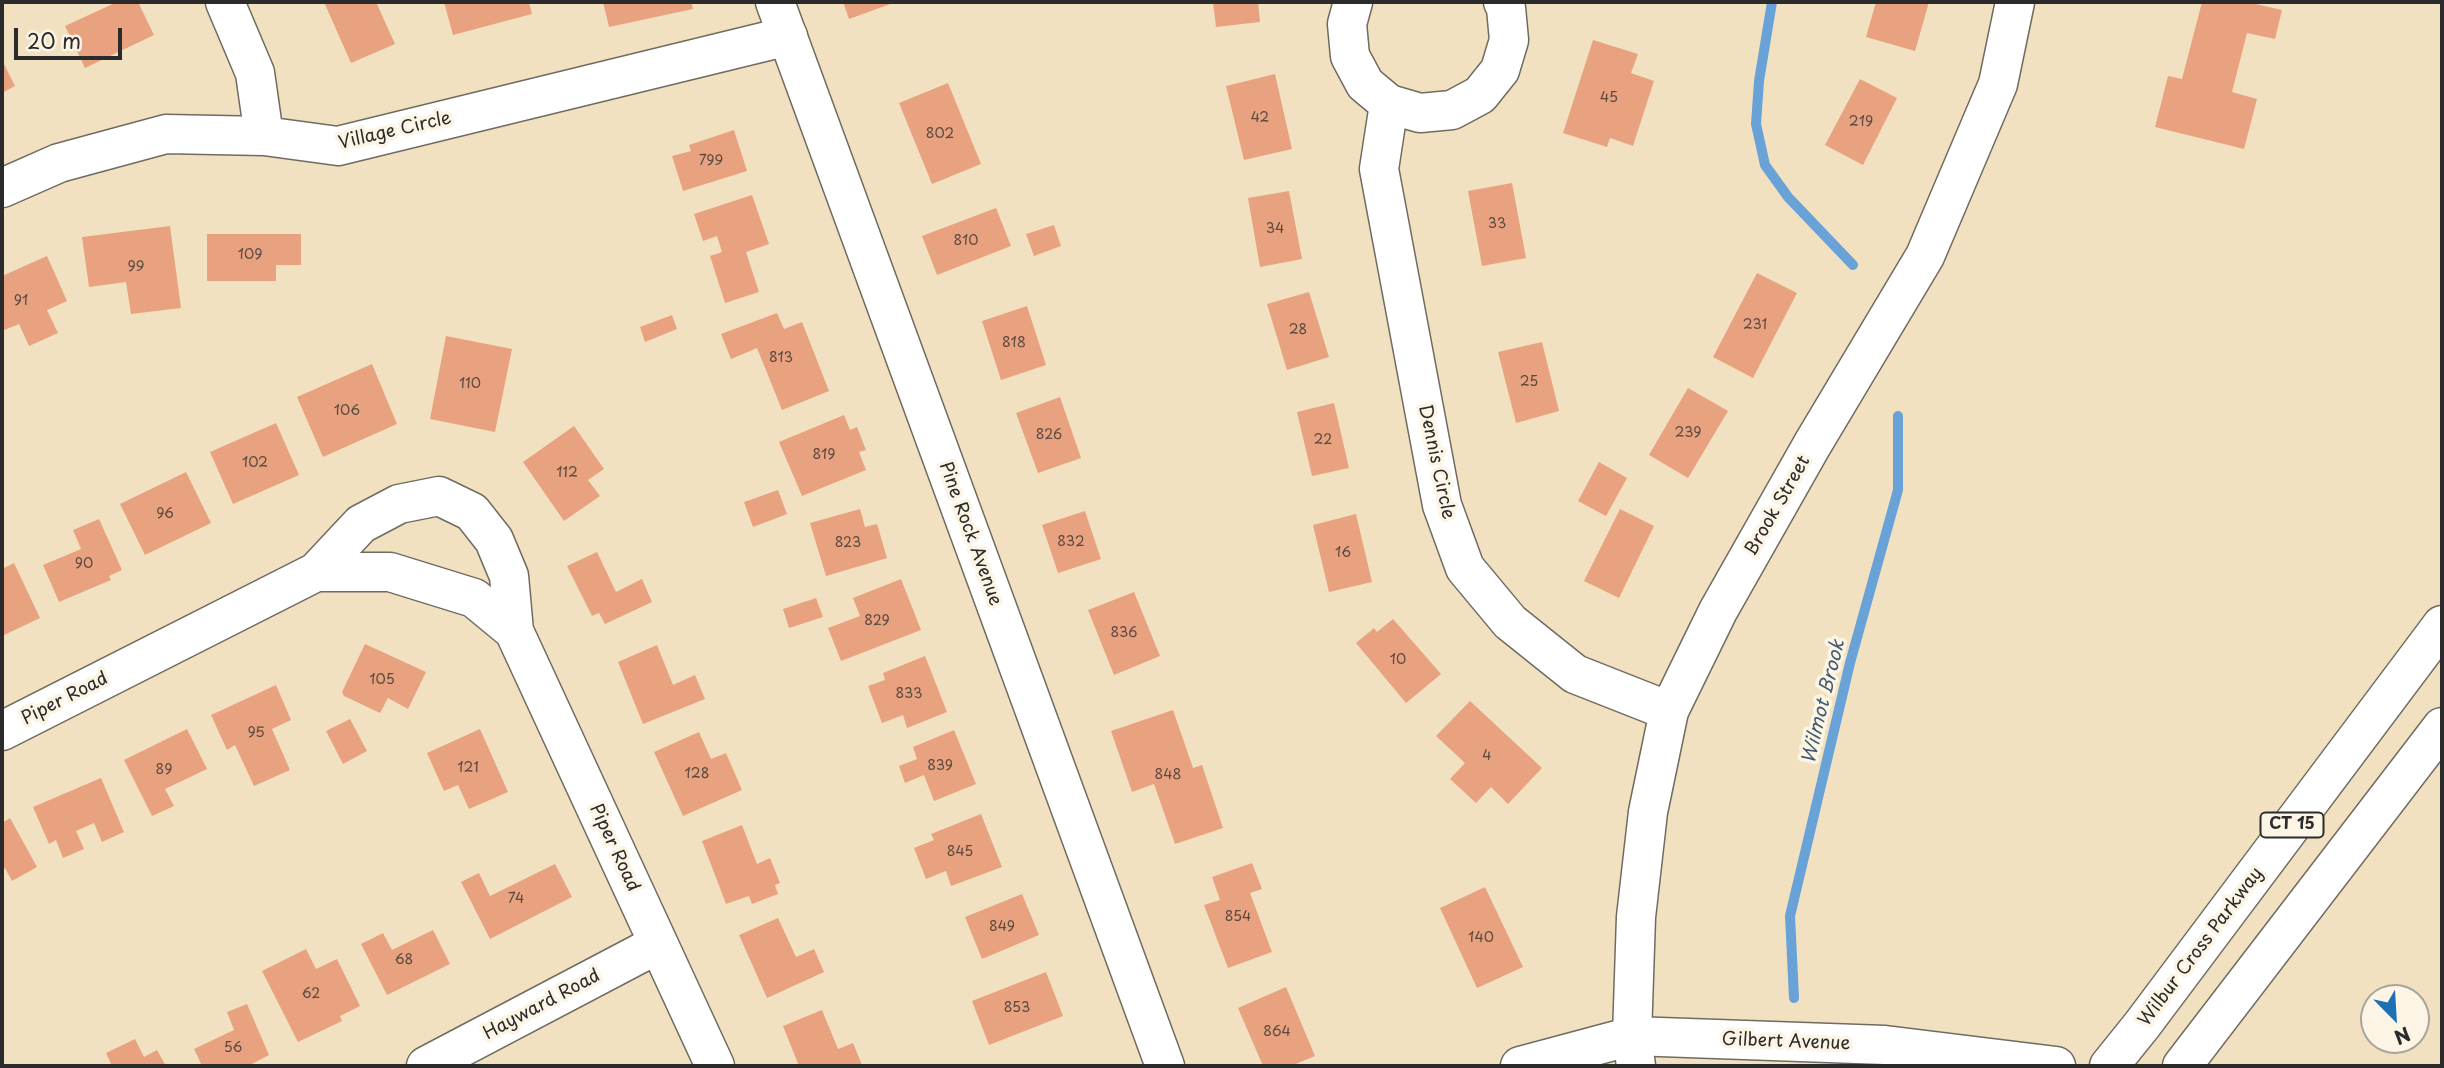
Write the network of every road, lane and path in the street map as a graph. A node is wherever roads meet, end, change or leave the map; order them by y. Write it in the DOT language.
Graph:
graph roads {
  1 [pos="225,2"];
  2 [pos="1353,2"];
  3 [pos="1503,2"];
  4 [pos="2015,2"];
  5 [pos="782,19"];
  6 [pos="1390,104"];
  7 [pos="264,136"];
  8 [pos="2,188"];
  9 [pos="316,572"];
  10 [pos="2442,625"];
  11 [pos="514,631"];
  12 [pos="1669,710"];
  13 [pos="2442,727"];
  14 [pos="2,731"];
  15 [pos="658,944"];
  16 [pos="1634,1051"];
  17 [pos="426,1066"];
  18 [pos="715,1066"];
  19 [pos="1165,1066"];
  20 [pos="1520,1066"];
  21 [pos="2056,1066"];
  22 [pos="2109,1066"];
  23 [pos="2182,1066"];
  1 -- 7 [label="main road"];
  2 -- 6 [label="main road"];
  3 -- 6 [label="main road"];
  4 -- 12 [label="main road, Brook Street"];
  5 -- 7 [label="main road, Village Circle"];
  5 -- 19 [label="main road, Pine Rock Avenue"];
  6 -- 12 [label="main road, Dennis Circle"];
  7 -- 8 [label="main road, Village Circle"];
  9 -- 11 [label="main road, Piper Road"];
  9 -- 11 [label="main road, Piper Road"];
  9 -- 14 [label="main road, Piper Road"];
  10 -- 22 [label="main road, Wilbur Cross Parkway / CT 15"];
  11 -- 15 [label="main road, Piper Road"];
  12 -- 16 [label="main road, Brook Street"];
  13 -- 23 [label="main road"];
  15 -- 17 [label="main road, Hayward Road"];
  15 -- 18 [label="main road, Piper Road"];
  16 -- 20 [label="main road, Gilbert Avenue"];
  16 -- 21 [label="main road, Gilbert Avenue"];
}
